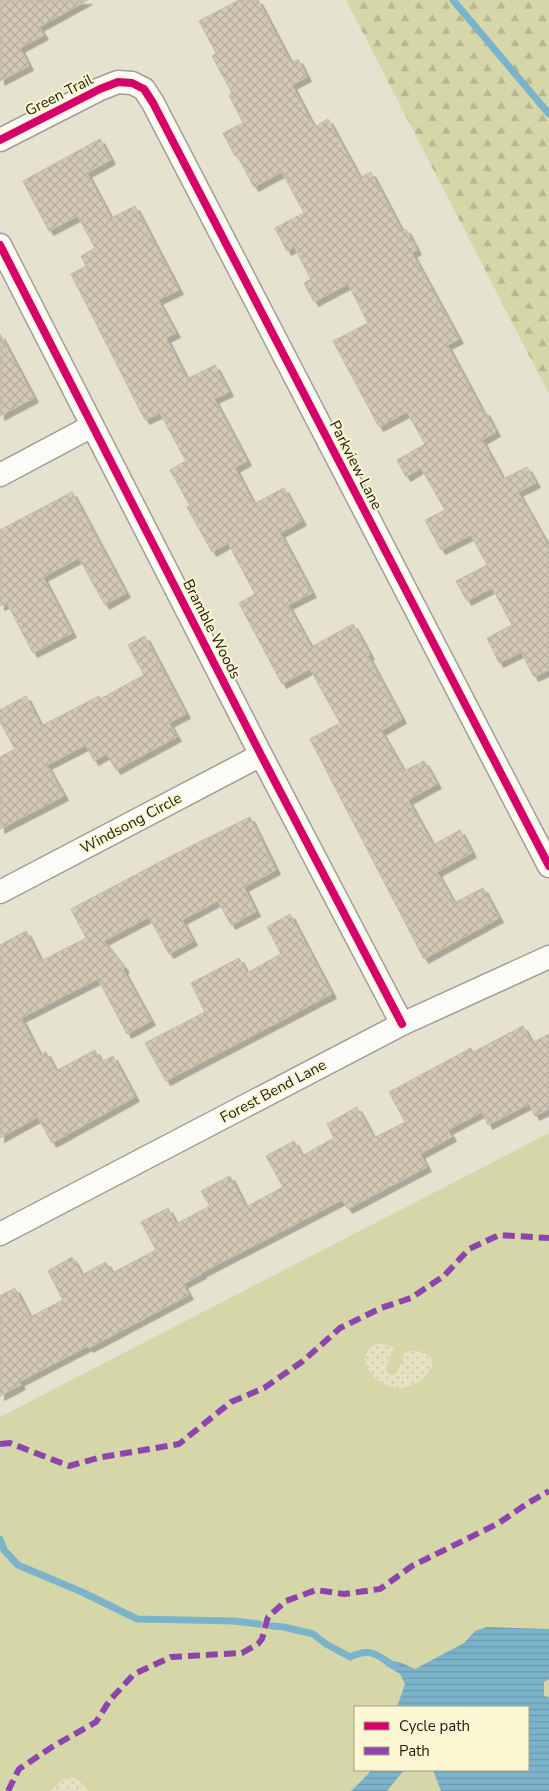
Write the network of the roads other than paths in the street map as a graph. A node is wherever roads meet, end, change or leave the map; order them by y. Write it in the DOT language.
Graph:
graph roads {
  1 [pos="132,82"];
  2 [pos="0,140"];
  3 [pos="0,245"];
  4 [pos="92,426"];
  5 [pos="0,475"];
  6 [pos="261,755"];
  7 [pos="549,866"];
  8 [pos="0,892"];
  9 [pos="549,956"];
  10 [pos="402,1024"];
  11 [pos="0,1234"];
  1 -- 2 [label="street, Green Trail"];
  1 -- 7 [label="street, Parkview Lane"];
  3 -- 4 [label="street, Bramble Woods"];
  4 -- 5 [label="street"];
  4 -- 6 [label="street, Bramble Woods"];
  6 -- 8 [label="street, Windsong Circle"];
  6 -- 10 [label="street, Bramble Woods"];
  9 -- 10 [label="street, Forest Bend Lane"];
  10 -- 11 [label="street, Forest Bend Lane"];
}
